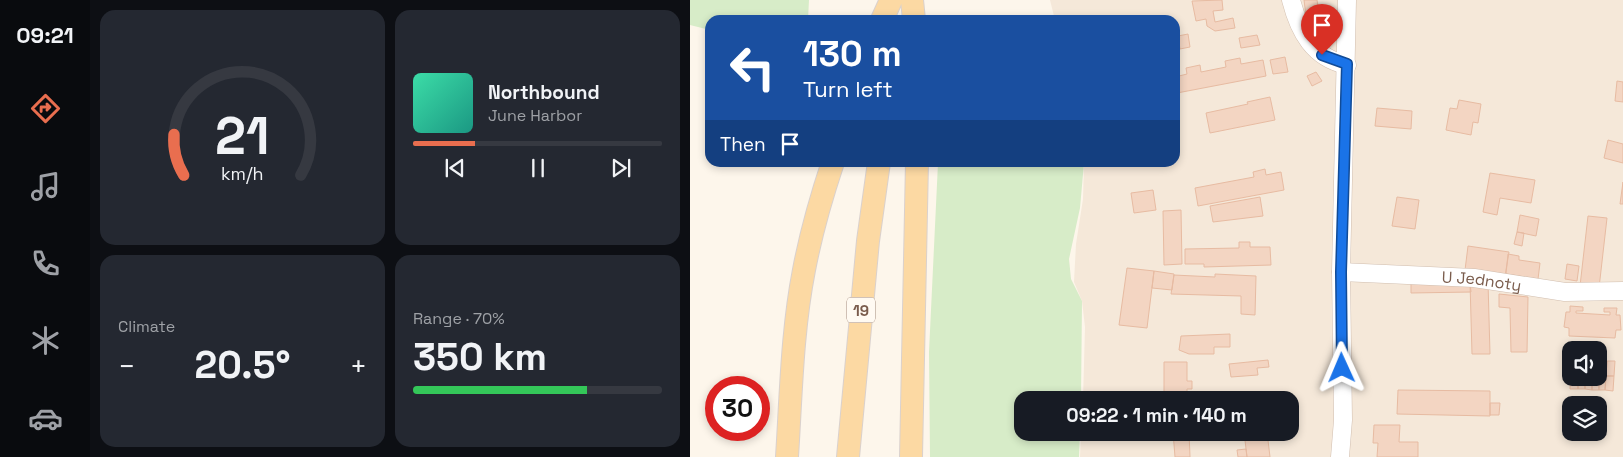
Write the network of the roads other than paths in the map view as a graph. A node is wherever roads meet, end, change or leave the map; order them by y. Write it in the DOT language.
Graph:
graph roads {
  1 [pos="891,0"];
  2 [pos="902,0"];
  3 [pos="912,0"];
  4 [pos="1291,0"];
  5 [pos="1347,0"];
  6 [pos="884,15"];
  7 [pos="900,15"];
  8 [pos="914,15"];
  9 [pos="1347,64"];
  10 [pos="831,167"];
  11 [pos="878,167"];
  12 [pos="917,167"];
  13 [pos="1341,272"];
  14 [pos="1623,291"];
  15 [pos="786,457"];
  16 [pos="848,457"];
  17 [pos="911,457"];
  18 [pos="1340,457"];
  1 -- 6 [label="main road"];
  2 -- 7 [label="main road"];
  3 -- 8 [label="main road"];
  4 -- 9 [label="street"];
  5 -- 9 [label="street"];
  9 -- 13 [label="street"];
  10 -- 15 [label="main road"];
  11 -- 16 [label="main road, 19"];
  12 -- 17 [label="main road"];
  13 -- 14 [label="street, U Jednoty"];
  13 -- 18 [label="street"];
}
